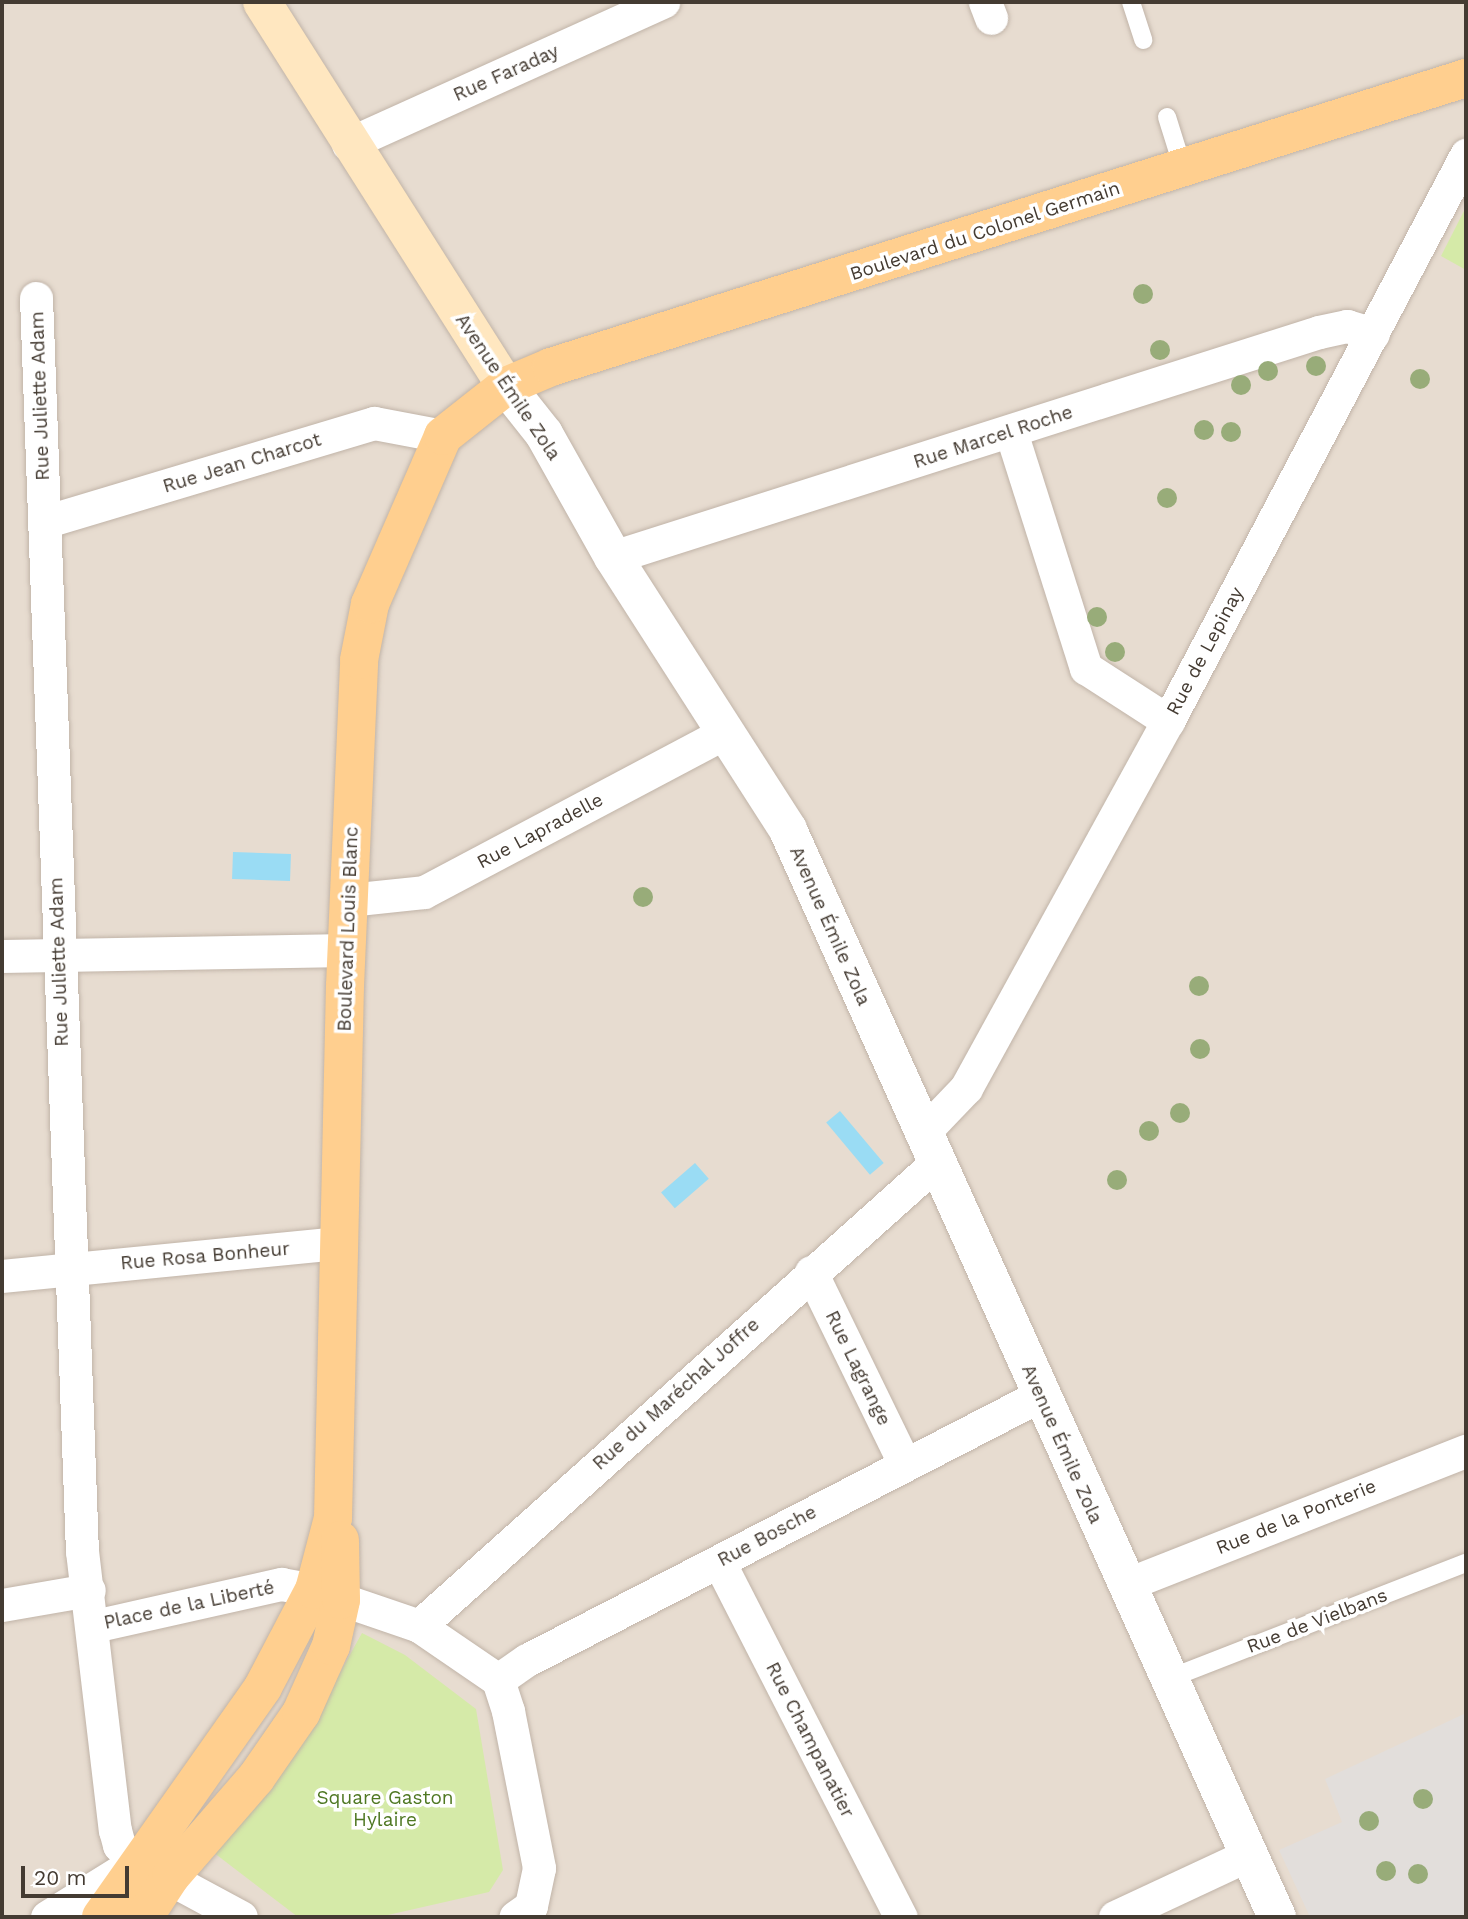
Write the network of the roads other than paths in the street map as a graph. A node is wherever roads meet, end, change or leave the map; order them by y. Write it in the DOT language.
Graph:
graph roads {
  1 [pos="262,2"];
  2 [pos="663,2"];
  3 [pos="1131,2"];
  4 [pos="1143,40"];
  5 [pos="1466,78"];
  6 [pos="1167,117"];
  7 [pos="348,144"];
  8 [pos="1466,155"];
  9 [pos="1183,168"];
  10 [pos="36,298"];
  11 [pos="1373,334"];
  12 [pos="506,386"];
  13 [pos="1011,432"];
  14 [pos="443,436"];
  15 [pos="44,522"];
  16 [pos="613,557"];
  17 [pos="1168,721"];
  18 [pos="724,733"];
  19 [pos="348,900"];
  20 [pos="346,950"];
  21 [pos="59,953"];
  22 [pos="2,956"];
  23 [pos="929,1149"];
  24 [pos="338,1243"];
  25 [pos="72,1269"];
  26 [pos="811,1272"];
  27 [pos="2,1276"];
  28 [pos="1039,1396"];
  29 [pos="1466,1451"];
  30 [pos="904,1463"];
  31 [pos="719,1562"];
  32 [pos="1466,1563"];
  33 [pos="1125,1586"];
  34 [pos="89,1590"];
  35 [pos="328,1595"];
  36 [pos="2,1605"];
  37 [pos="94,1626"];
  38 [pos="419,1626"];
  39 [pos="1168,1679"];
  40 [pos="498,1680"];
  41 [pos="1248,1855"];
  42 [pos="154,1869"];
  43 [pos="531,1914"];
  44 [pos="47,1917"];
  45 [pos="101,1917"];
  46 [pos="119,1917"];
  47 [pos="144,1917"];
  48 [pos="241,1917"];
  49 [pos="901,1917"];
  50 [pos="1115,1917"];
  51 [pos="1277,1917"];
  1 -- 7 [label="main road, Avenue Émile Zola"];
  2 -- 7 [label="street, Rue Faraday"];
  3 -- 4 [label="lane"];
  5 -- 9 [label="main road, Boulevard du Colonel Germain"];
  6 -- 9 [label="lane"];
  7 -- 12 [label="main road, Avenue Émile Zola"];
  8 -- 11 [label="street, Rue de Lepinay"];
  9 -- 12 [label="main road, Boulevard du Colonel Germain"];
  10 -- 15 [label="street, Rue Juliette Adam"];
  11 -- 13 [label="street, Rue Marcel Roche"];
  11 -- 17 [label="street, Rue de Lepinay"];
  12 -- 14 [label="main road, Boulevard Louis Blanc"];
  12 -- 16 [label="street, Avenue Émile Zola"];
  13 -- 16 [label="street, Rue Marcel Roche"];
  13 -- 17 [label="street"];
  14 -- 15 [label="street, Rue Jean Charcot"];
  14 -- 19 [label="main road, Boulevard Louis Blanc"];
  15 -- 21 [label="street, Rue Juliette Adam"];
  16 -- 18 [label="street, Avenue Émile Zola"];
  17 -- 23 [label="street, Rue de Lepinay"];
  18 -- 19 [label="street, Rue Lapradelle"];
  18 -- 23 [label="street, Avenue Émile Zola"];
  19 -- 20 [label="main road, Boulevard Louis Blanc"];
  20 -- 21 [label="street"];
  20 -- 24 [label="main road, Boulevard Louis Blanc"];
  21 -- 22 [label="street"];
  21 -- 25 [label="street, Rue Juliette Adam"];
  23 -- 26 [label="street, Rue du Maréchal Joffre"];
  23 -- 28 [label="street, Avenue Émile Zola"];
  24 -- 25 [label="street, Rue Rosa Bonheur"];
  24 -- 35 [label="main road, Boulevard Louis Blanc"];
  25 -- 27 [label="street, Rue Rosa Bonheur"];
  25 -- 34 [label="street, Rue Juliette Adam"];
  26 -- 30 [label="street, Rue Lagrange"];
  26 -- 38 [label="street, Rue du Maréchal Joffre"];
  28 -- 30 [label="street, Rue Bosche"];
  28 -- 33 [label="street, Avenue Émile Zola"];
  29 -- 33 [label="street, Rue de la Ponterie"];
  30 -- 31 [label="street, Rue Bosche"];
  31 -- 40 [label="street, Rue Bosche"];
  31 -- 49 [label="street, Rue Champanatier"];
  32 -- 39 [label="lane, Rue de Vielbans"];
  33 -- 39 [label="street, Avenue Émile Zola"];
  34 -- 36 [label="street"];
  34 -- 37 [label="street, Rue Juliette Adam"];
  35 -- 37 [label="street, Place de la Liberté"];
  35 -- 38 [label="street, Place de la Liberté"];
  35 -- 42 [label="main road, Boulevard Louis Blanc"];
  35 -- 42 [label="main road, Boulevard Louis Blanc"];
  37 -- 42 [label="street, Place de la Liberté"];
  38 -- 40 [label="street, Place de la Liberté"];
  39 -- 41 [label="street, Avenue Émile Zola"];
  40 -- 43 [label="street"];
  41 -- 50 [label="street"];
  41 -- 51 [label="street, Avenue Émile Zola"];
  42 -- 44 [label="street"];
  42 -- 45 [label="main road"];
  42 -- 46 [label="street"];
  42 -- 47 [label="main road"];
  42 -- 48 [label="street, Place de la Liberté"];
}
